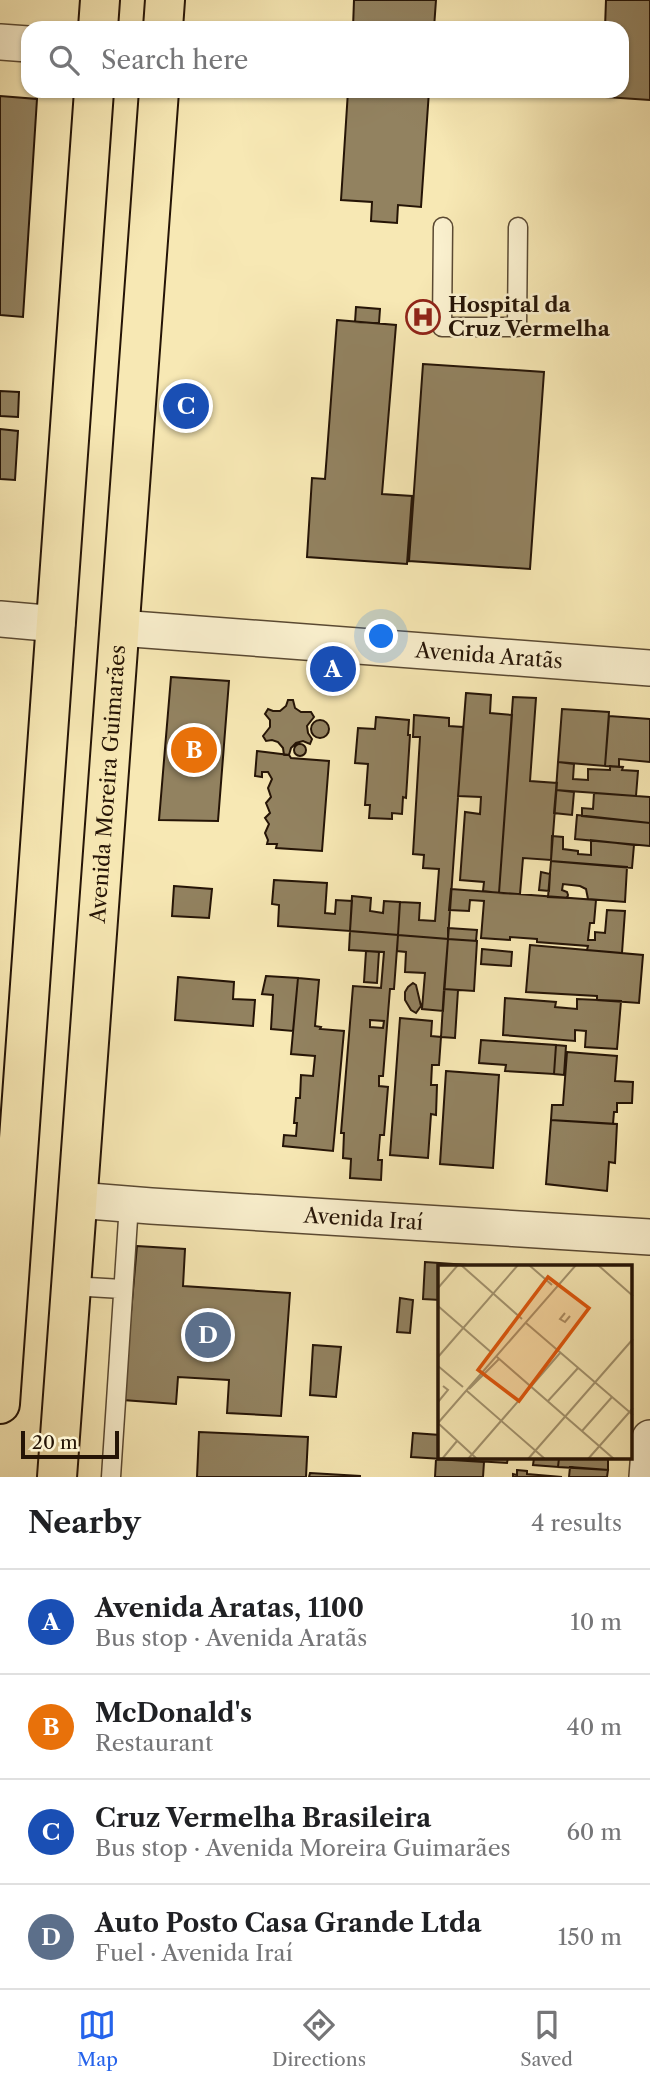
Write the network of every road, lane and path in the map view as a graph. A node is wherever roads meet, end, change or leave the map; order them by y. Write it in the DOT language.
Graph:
graph roads {
  1 [pos="100,0"];
  2 [pos="166,0"];
  3 [pos="98,21"];
  4 [pos="164,21"];
  5 [pos="0,42"];
  6 [pos="21,44"];
  7 [pos="94,98"];
  8 [pos="158,98"];
  9 [pos="443,227"];
  10 [pos="519,227"];
  11 [pos="0,619"];
  12 [pos="57,624"];
  13 [pos="119,628"];
  14 [pos="650,668"];
  15 [pos="8,1191"];
  16 [pos="77,1200"];
  17 [pos="129,1204"];
  18 [pos="650,1237"];
  19 [pos="71,1286"];
  20 [pos="122,1289"];
  21 [pos="0,1404"];
  22 [pos="650,1438"];
  23 [pos="57,1477"];
  24 [pos="111,1477"];
  25 [pos="647,1477"];
  1 -- 3 [label="highway"];
  2 -- 4 [label="highway"];
  5 -- 6 [label="street"];
  7 -- 12 [label="highway"];
  8 -- 13 [label="highway, Avenida Moreira Guimarães"];
  9 -- 10 [label="lane"];
  11 -- 12 [label="street"];
  12 -- 15 [label="highway"];
  13 -- 14 [label="street, Avenida Aratãs"];
  13 -- 16 [label="highway, Avenida Moreira Guimarães"];
  15 -- 21 [label="highway"];
  16 -- 17 [label="street, Avenida Iraí"];
  16 -- 19 [label="highway, Avenida Moreira Guimarães"];
  17 -- 18 [label="street, Avenida Iraí"];
  17 -- 20 [label="lane"];
  19 -- 20 [label="lane"];
  19 -- 23 [label="highway, Avenida Moreira Guimarães"];
  20 -- 24 [label="lane"];
  22 -- 25 [label="street"];
}
